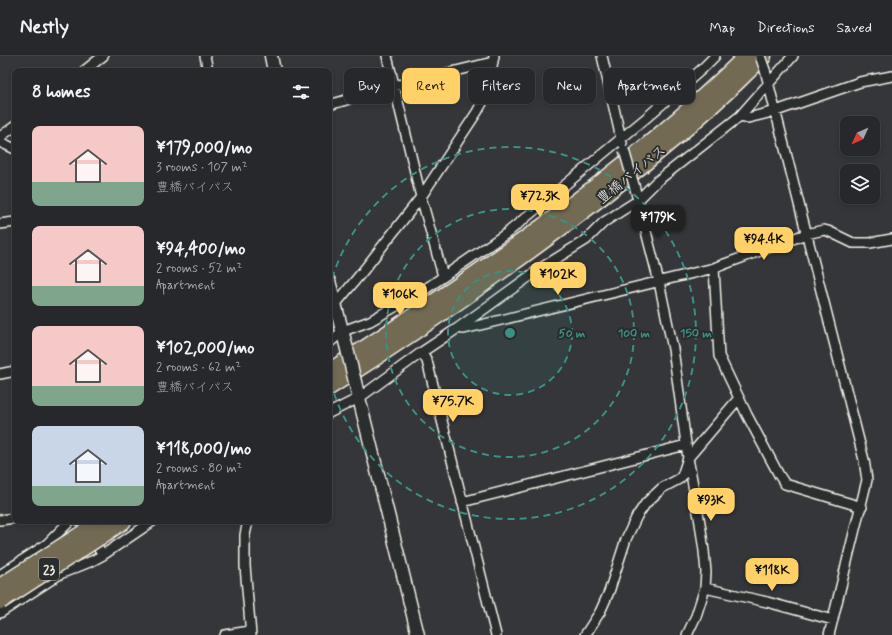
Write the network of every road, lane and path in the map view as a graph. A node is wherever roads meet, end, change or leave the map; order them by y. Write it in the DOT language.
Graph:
graph roads {
  1 [pos="103,56"];
  2 [pos="204,56"];
  3 [pos="271,56"];
  4 [pos="387,56"];
  5 [pos="602,56"];
  6 [pos="715,56"];
  7 [pos="746,56"];
  8 [pos="794,56"];
  9 [pos="494,59"];
  10 [pos="763,61"];
  11 [pos="88,68"];
  12 [pos="207,68"];
  13 [pos="273,68"];
  14 [pos="390,68"];
  15 [pos="892,76"];
  16 [pos="769,84"];
  17 [pos="394,86"];
  18 [pos="344,101"];
  19 [pos="332,104"];
  20 [pos="776,111"];
  21 [pos="740,116"];
  22 [pos="12,128"];
  23 [pos="0,137"];
  24 [pos="620,138"];
  25 [pos="0,142"];
  26 [pos="12,148"];
  27 [pos="421,197"];
  28 [pos="637,201"];
  29 [pos="12,222"];
  30 [pos="0,224"];
  31 [pos="806,234"];
  32 [pos="892,239"];
  33 [pos="714,268"];
  34 [pos="443,276"];
  35 [pos="659,282"];
  36 [pos="332,306"];
  37 [pos="458,328"];
  38 [pos="343,331"];
  39 [pos="332,340"];
  40 [pos="422,352"];
  41 [pos="332,370"];
  42 [pos="12,372"];
  43 [pos="0,374"];
  44 [pos="332,385"];
  45 [pos="359,398"];
  46 [pos="739,398"];
  47 [pos="332,412"];
  48 [pos="686,445"];
  49 [pos="688,458"];
  50 [pos="462,502"];
  51 [pos="862,507"];
  52 [pos="12,518"];
  53 [pos="0,520"];
  54 [pos="67,524"];
  55 [pos="105,524"];
  56 [pos="149,524"];
  57 [pos="247,524"];
  58 [pos="93,526"];
  59 [pos="103,555"];
  60 [pos="0,575"];
  61 [pos="0,587"];
  62 [pos="705,588"];
  63 [pos="0,602"];
  64 [pos="0,613"];
  65 [pos="833,620"];
  66 [pos="251,633"];
  67 [pos="225,635"];
  68 [pos="418,635"];
  69 [pos="496,635"];
  70 [pos="584,635"];
  71 [pos="687,635"];
  72 [pos="829,635"];
  1 -- 11 [label="street"];
  2 -- 12 [label="street"];
  3 -- 13 [label="street"];
  4 -- 14 [label="street"];
  5 -- 24 [label="street"];
  6 -- 24 [label="street"];
  7 -- 41 [label="highway, 豊橋バイパス"];
  8 -- 16 [label="street"];
  9 -- 17 [label="street"];
  9 -- 27 [label="street"];
  10 -- 16 [label="street"];
  10 -- 44 [label="highway, 豊橋バイパス"];
  15 -- 20 [label="street"];
  16 -- 20 [label="street"];
  16 -- 21 [label="street"];
  17 -- 27 [label="street"];
  18 -- 19 [label="street"];
  20 -- 21 [label="street"];
  20 -- 31 [label="street"];
  21 -- 28 [label="street"];
  22 -- 23 [label="street"];
  24 -- 28 [label="street, bridge"];
  24 -- 34 [label="street"];
  25 -- 26 [label="street"];
  27 -- 34 [label="street"];
  27 -- 36 [label="street"];
  28 -- 35 [label="street"];
  28 -- 37 [label="street"];
  29 -- 30 [label="street"];
  31 -- 32 [label="street"];
  31 -- 33 [label="street"];
  31 -- 51 [label="street"];
  33 -- 35 [label="street"];
  33 -- 46 [label="street"];
  34 -- 38 [label="street"];
  35 -- 37 [label="street"];
  35 -- 48 [label="street"];
  36 -- 38 [label="street"];
  37 -- 40 [label="street"];
  38 -- 39 [label="street"];
  38 -- 45 [label="street, bridge"];
  40 -- 45 [label="street"];
  40 -- 50 [label="street"];
  42 -- 43 [label="street"];
  45 -- 47 [label="street"];
  45 -- 68 [label="street"];
  46 -- 49 [label="street"];
  46 -- 51 [label="street"];
  48 -- 49 [label="street"];
  48 -- 50 [label="street"];
  49 -- 62 [label="street"];
  49 -- 70 [label="street"];
  50 -- 69 [label="street"];
  51 -- 65 [label="street"];
  52 -- 53 [label="street"];
  54 -- 60 [label="street"];
  55 -- 58 [label="highway, 23"];
  56 -- 59 [label="street"];
  57 -- 66 [label="street"];
  58 -- 59 [label="street"];
  58 -- 61 [label="highway, 23, bridge"];
  58 -- 63 [label="highway, 23, bridge"];
  59 -- 64 [label="street"];
  62 -- 65 [label="street"];
  62 -- 71 [label="street"];
  65 -- 72 [label="street"];
  66 -- 67 [label="street"];
}
